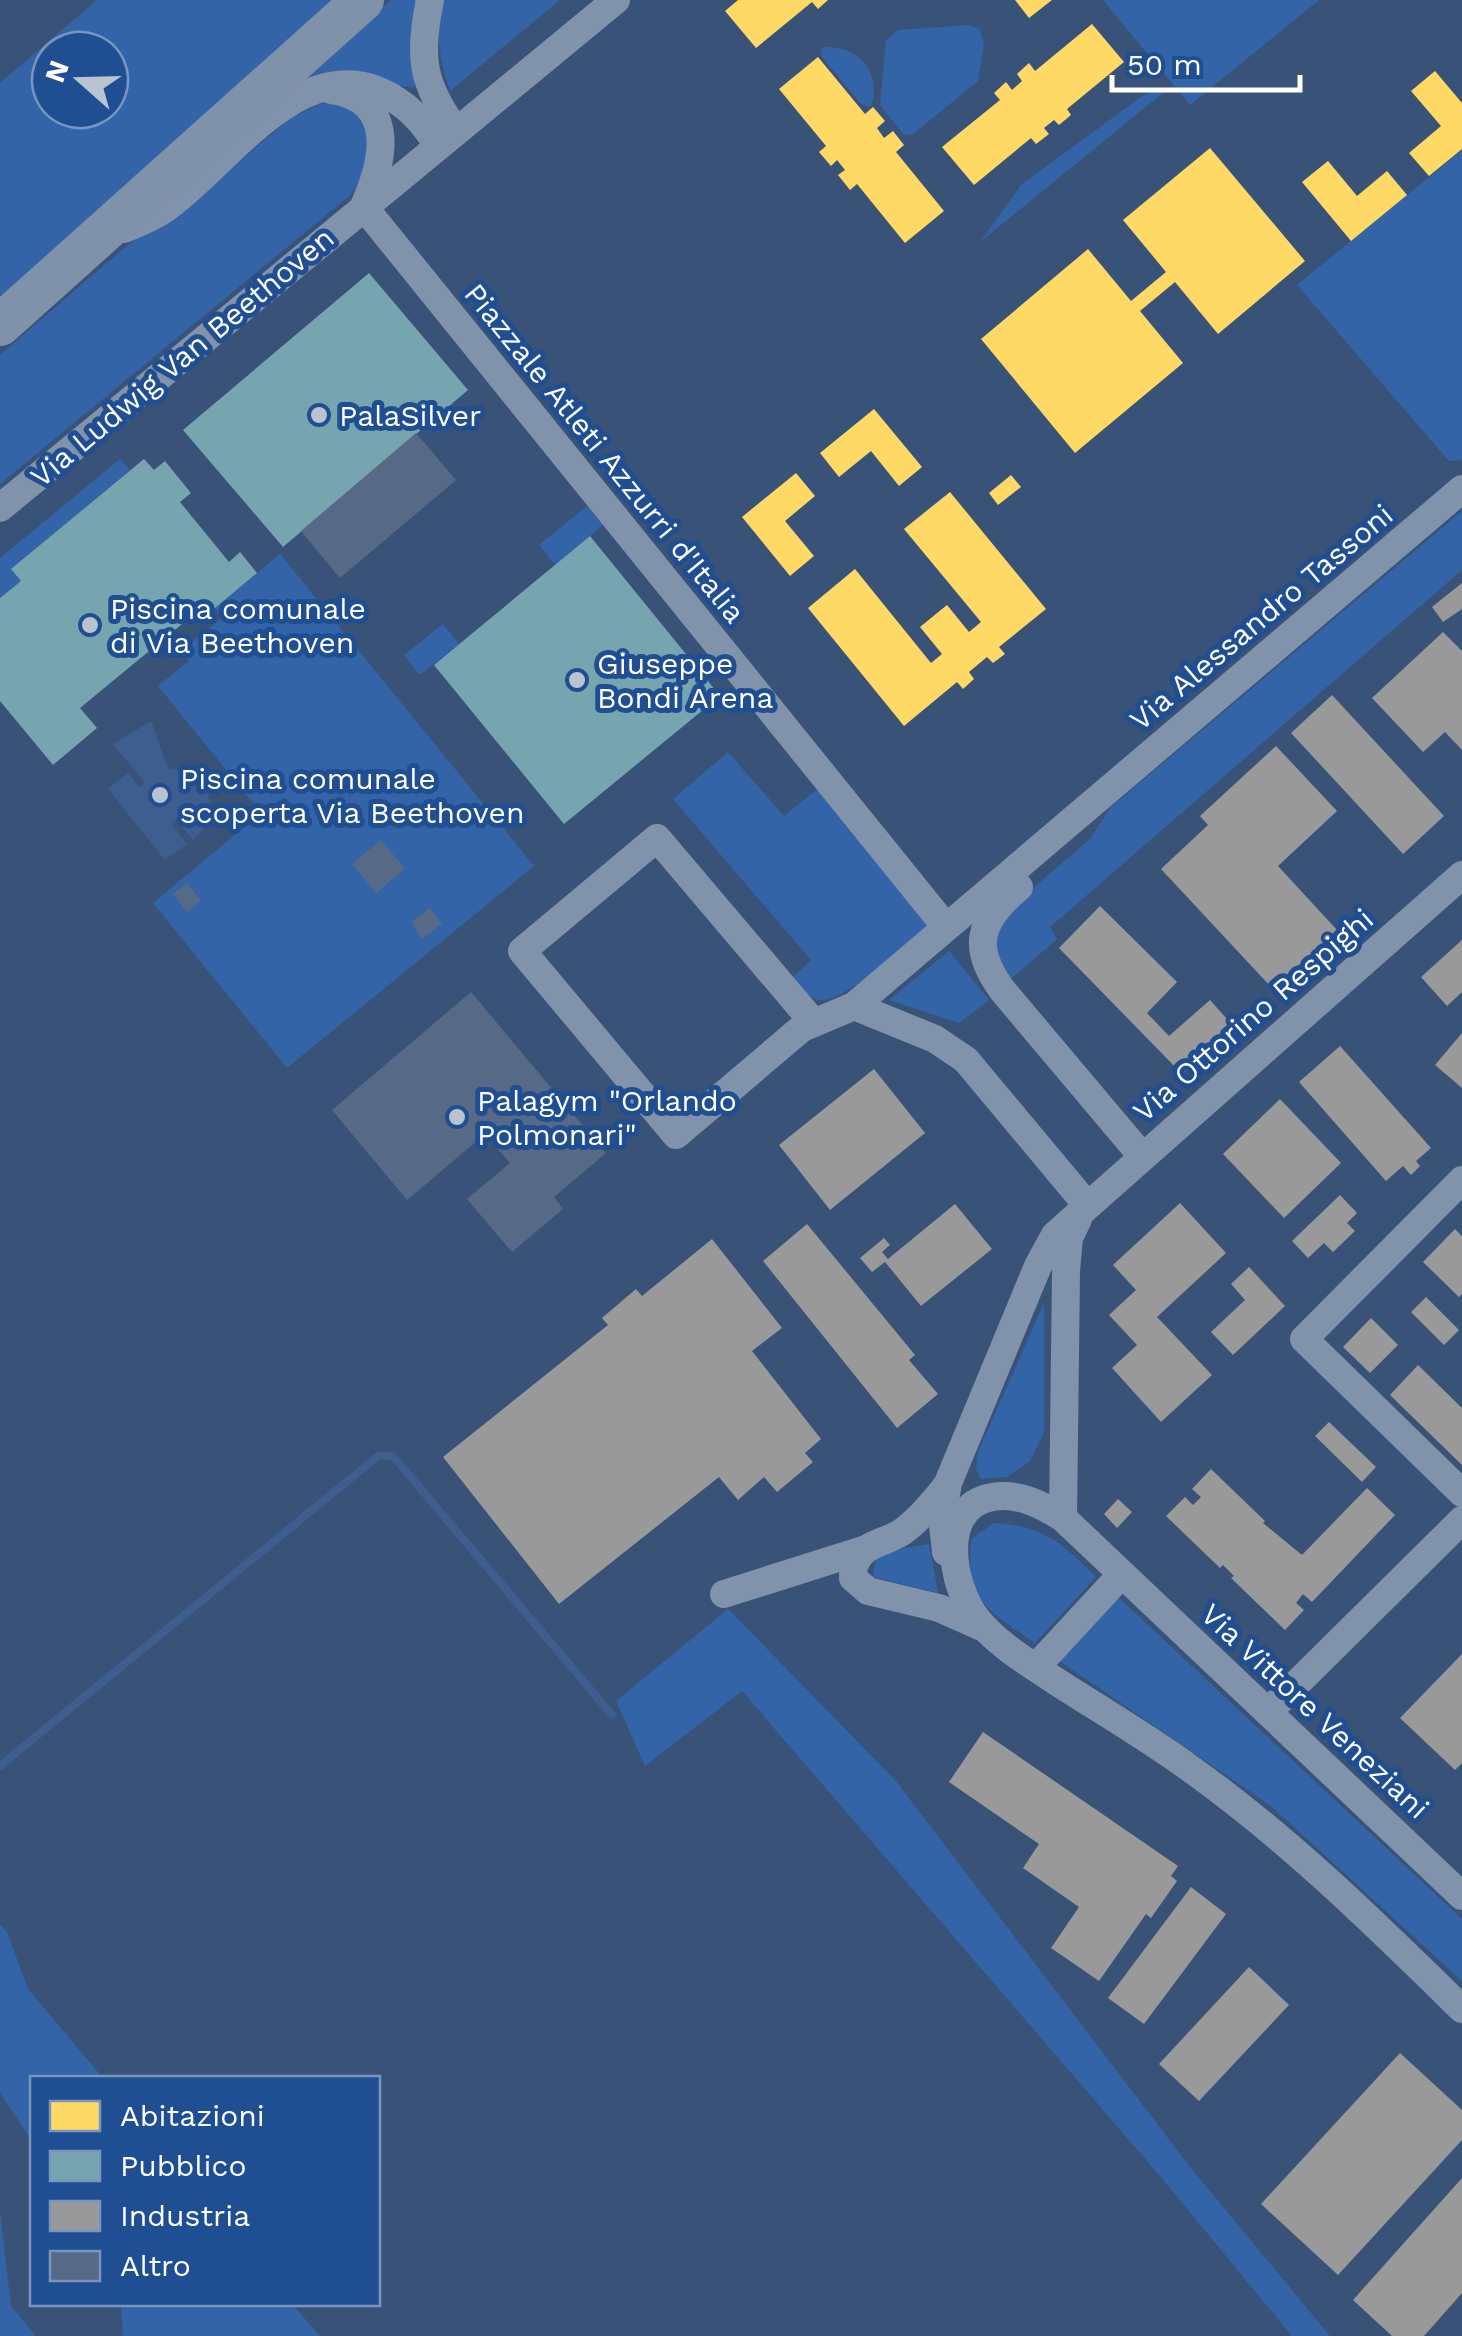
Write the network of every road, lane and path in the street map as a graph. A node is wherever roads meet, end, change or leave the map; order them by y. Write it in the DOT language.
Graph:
graph roads {
  1 [pos="362,0"];
  2 [pos="430,0"];
  3 [pos="616,0"];
  4 [pos="316,88"];
  5 [pos="447,138"];
  6 [pos="364,207"];
  7 [pos="87,247"];
  8 [pos="0,324"];
  9 [pos="1462,489"];
  10 [pos="0,508"];
  11 [pos="1103,794"];
  12 [pos="1462,875"];
  13 [pos="946,927"];
  14 [pos="854,1006"];
  15 [pos="814,1023"];
  16 [pos="1142,1156"];
  17 [pos="1462,1180"];
  18 [pos="1087,1205"];
  19 [pos="948,1484"];
  20 [pos="1462,1493"];
  21 [pos="1064,1518"];
  22 [pos="1462,1520"];
  23 [pos="866,1549"];
  24 [pos="1122,1574"];
  25 [pos="958,1582"];
  26 [pos="724,1594"];
  27 [pos="985,1628"];
  28 [pos="1036,1667"];
  29 [pos="1268,1712"];
  30 [pos="1462,1896"];
  31 [pos="1462,2009"];
  1 -- 7 [label="main road"];
  2 -- 5 [label="street"];
  3 -- 5 [label="street, Via Ludwig Van Beethoven"];
  4 -- 5 [label="street"];
  4 -- 6 [label="street, Via Ludwig Van Beethoven"];
  4 -- 7 [label="street"];
  5 -- 6 [label="street, Via Ludwig Van Beethoven"];
  6 -- 10 [label="street, Via Ludwig Van Beethoven"];
  6 -- 13 [label="street, Piazzale Atleti Azzurri d'Italia"];
  7 -- 8 [label="main road"];
  9 -- 11 [label="street, Via Alessandro Tassoni"];
  11 -- 13 [label="street, Via Alessandro Tassoni"];
  11 -- 16 [label="street, Via Alessandro Tassoni"];
  12 -- 16 [label="street, Via Ottorino Respighi"];
  13 -- 14 [label="street, Via Alessandro Tassoni"];
  14 -- 15 [label="street"];
  14 -- 18 [label="street"];
  15 -- 15 [label="street"];
  16 -- 18 [label="street, Via Ottorino Respighi"];
  17 -- 20 [label="street"];
  18 -- 19 [label="street, Via Ottorino Respighi"];
  18 -- 21 [label="street, Via Ottorino Respighi"];
  19 -- 23 [label="street, Via Ottorino Respighi"];
  19 -- 25 [label="street, Via Ottorino Respighi"];
  21 -- 24 [label="street, Via Vittore Veneziani"];
  21 -- 25 [label="street, Via Vittore Veneziani"];
  22 -- 29 [label="street"];
  23 -- 26 [label="street, Via Ottorino Respighi"];
  23 -- 27 [label="street"];
  24 -- 28 [label="street"];
  24 -- 29 [label="street, Via Vittore Veneziani"];
  25 -- 27 [label="street, Via Vittore Veneziani"];
  27 -- 28 [label="street, Via Vittore Veneziani"];
  28 -- 31 [label="street, Via Vittore Veneziani"];
  29 -- 30 [label="street, Via Vittore Veneziani"];
}
